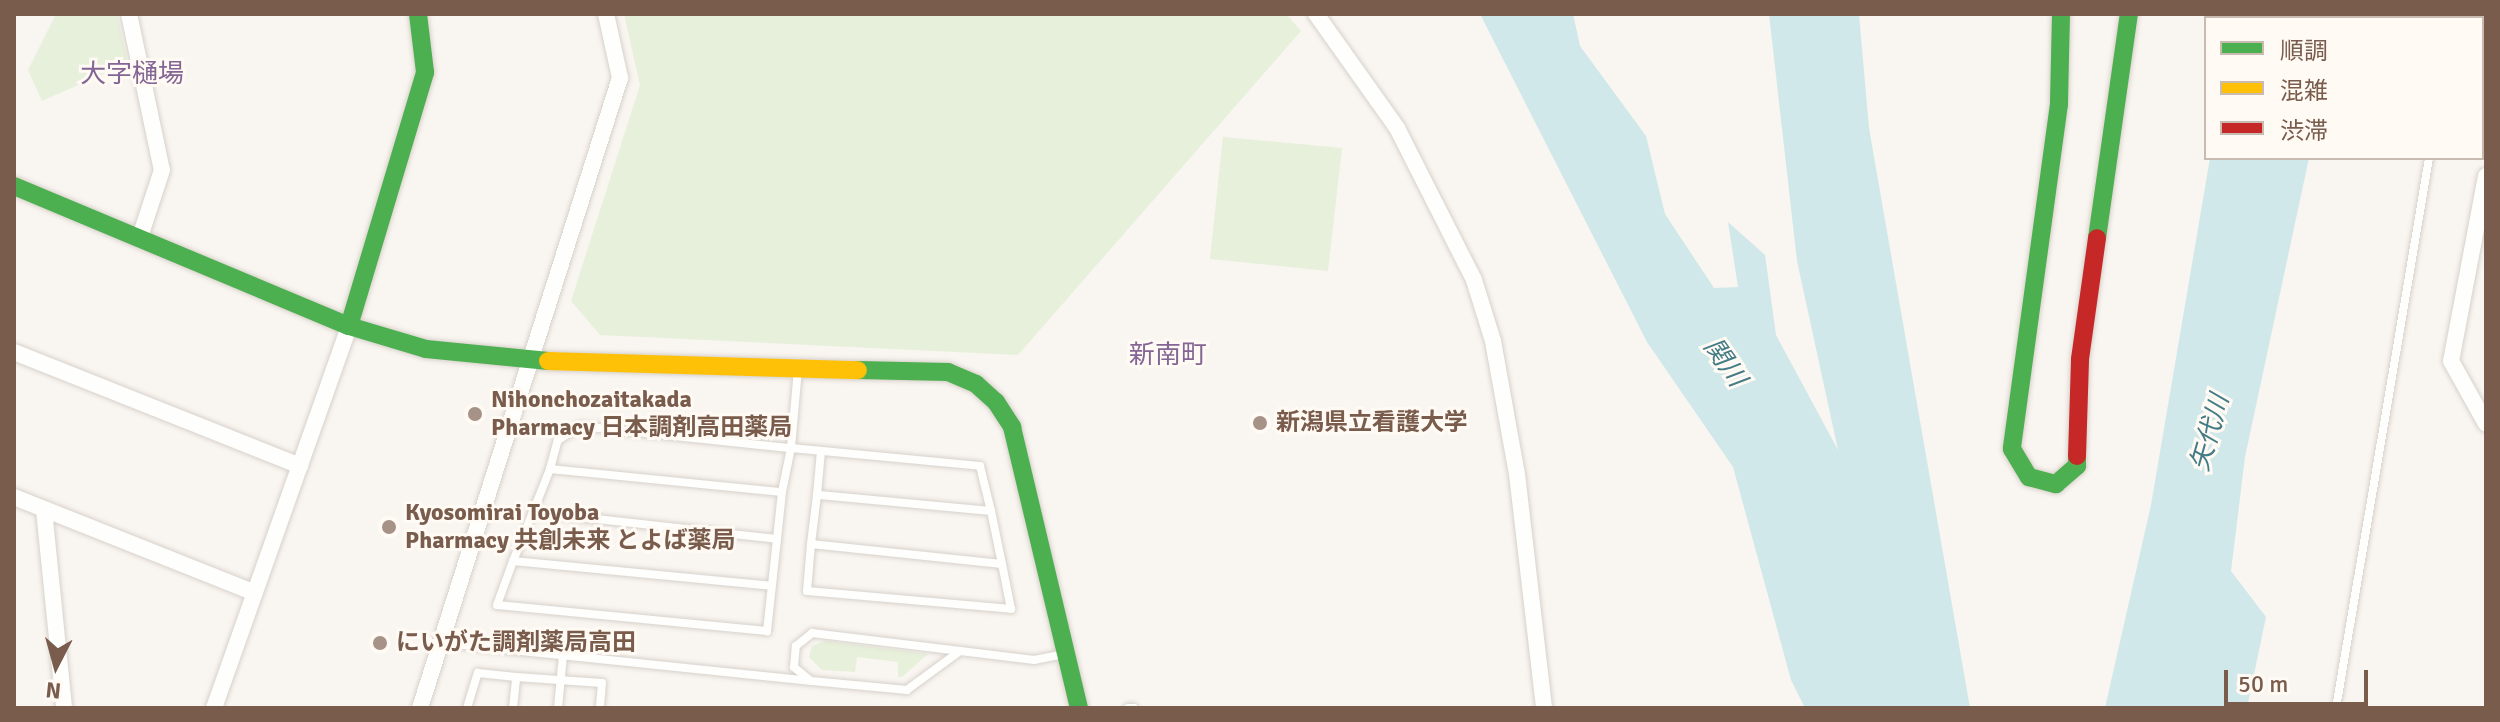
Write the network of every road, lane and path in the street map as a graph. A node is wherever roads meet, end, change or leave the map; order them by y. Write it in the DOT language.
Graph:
graph roads {
  1 [pos="129,14"];
  2 [pos="418,14"];
  3 [pos="606,14"];
  4 [pos="1316,14"];
  5 [pos="2061,14"];
  6 [pos="2129,14"];
  7 [pos="2429,160"];
  8 [pos="2486,176"];
  9 [pos="14,186"];
  10 [pos="140,237"];
  11 [pos="349,326"];
  12 [pos="14,352"];
  13 [pos="534,361"];
  14 [pos="799,364"];
  15 [pos="2486,424"];
  16 [pos="791,448"];
  17 [pos="821,451"];
  18 [pos="300,466"];
  19 [pos="550,469"];
  20 [pos="782,492"];
  21 [pos="817,495"];
  22 [pos="14,497"];
  23 [pos="44,510"];
  24 [pos="991,511"];
  25 [pos="533,512"];
  26 [pos="777,539"];
  27 [pos="811,544"];
  28 [pos="513,561"];
  29 [pos="1002,564"];
  30 [pos="771,586"];
  31 [pos="255,593"];
  32 [pos="444,643"];
  33 [pos="960,651"];
  34 [pos="1066,654"];
  35 [pos="563,655"];
  36 [pos="516,677"];
  37 [pos="561,680"];
  38 [pos="811,681"];
  39 [pos="64,708"];
  40 [pos="214,708"];
  41 [pos="420,708"];
  42 [pos="467,708"];
  43 [pos="513,708"];
  44 [pos="558,708"];
  45 [pos="600,708"];
  46 [pos="1079,708"];
  47 [pos="1544,708"];
  48 [pos="2336,708"];
  1 -- 10 [label="street"];
  2 -- 11 [label="street"];
  3 -- 13 [label="street"];
  4 -- 47 [label="street"];
  5 -- 6 [label="street"];
  7 -- 48 [label="lane"];
  8 -- 15 [label="street"];
  9 -- 10 [label="street"];
  10 -- 11 [label="street"];
  11 -- 13 [label="street"];
  11 -- 18 [label="street"];
  12 -- 18 [label="street"];
  13 -- 14 [label="street"];
  13 -- 32 [label="street"];
  14 -- 16 [label="lane"];
  14 -- 34 [label="street"];
  16 -- 17 [label="lane"];
  16 -- 19 [label="lane"];
  16 -- 20 [label="lane"];
  17 -- 21 [label="lane"];
  17 -- 24 [label="lane"];
  18 -- 31 [label="street"];
  19 -- 20 [label="lane"];
  19 -- 25 [label="lane"];
  20 -- 26 [label="lane"];
  21 -- 24 [label="lane"];
  21 -- 27 [label="lane"];
  22 -- 23 [label="street"];
  23 -- 31 [label="street"];
  23 -- 39 [label="street"];
  24 -- 29 [label="lane"];
  25 -- 26 [label="lane"];
  25 -- 28 [label="lane"];
  26 -- 30 [label="lane"];
  27 -- 29 [label="lane"];
  27 -- 29 [label="lane"];
  28 -- 30 [label="lane"];
  28 -- 30 [label="lane"];
  31 -- 40 [label="street"];
  32 -- 35 [label="lane"];
  32 -- 41 [label="street"];
  33 -- 34 [label="lane"];
  33 -- 38 [label="lane"];
  33 -- 38 [label="lane"];
  34 -- 46 [label="street"];
  35 -- 37 [label="lane"];
  35 -- 38 [label="lane"];
  36 -- 37 [label="lane"];
  36 -- 42 [label="lane"];
  36 -- 43 [label="lane"];
  37 -- 44 [label="lane"];
  37 -- 45 [label="lane"];
}
